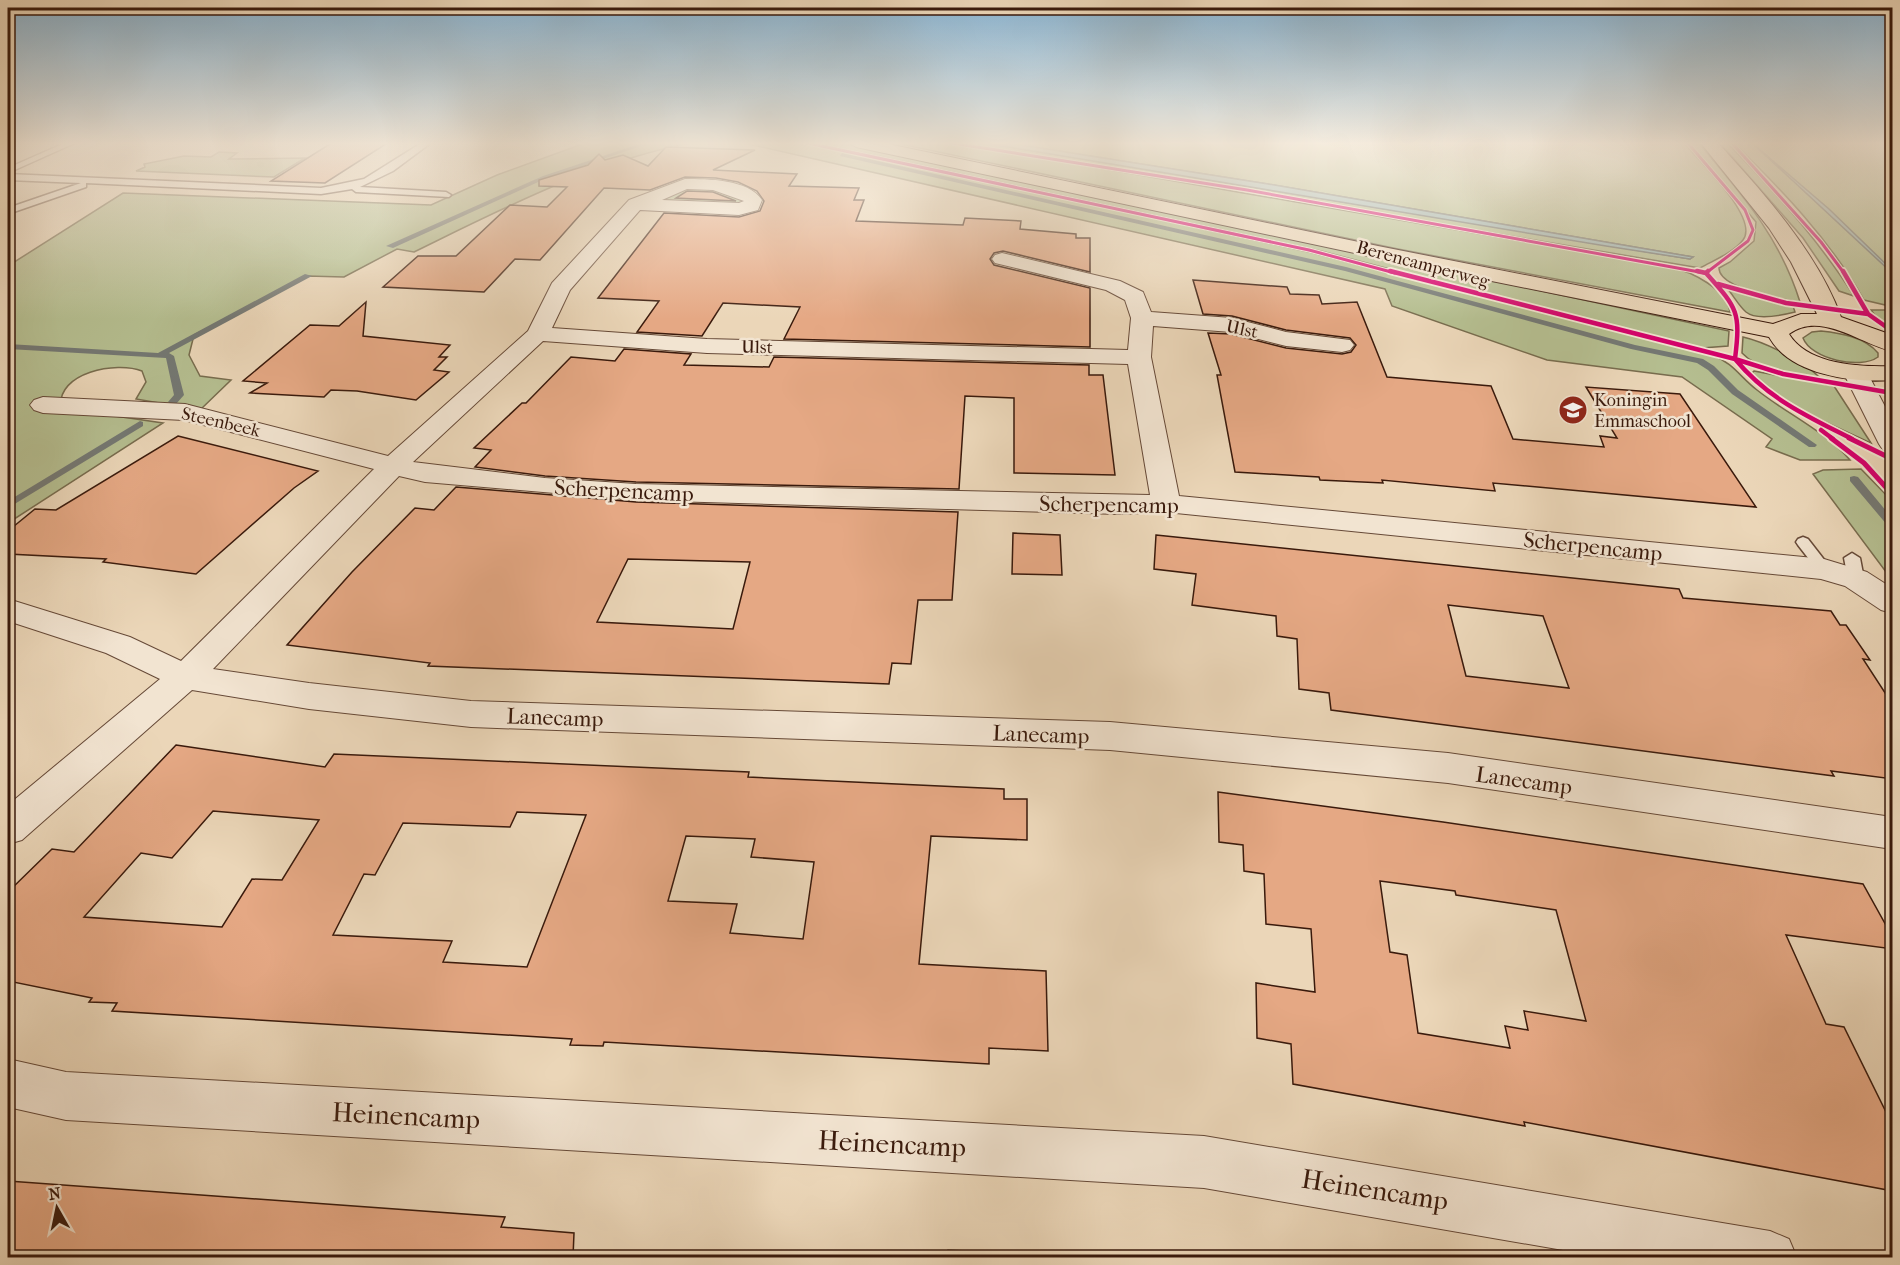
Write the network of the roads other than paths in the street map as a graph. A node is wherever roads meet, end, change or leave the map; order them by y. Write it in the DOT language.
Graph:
graph roads {
  1 [pos="37,201"];
  2 [pos="642,201"];
  3 [pos="753,201"];
  4 [pos="1136,201"];
  5 [pos="1760,201"];
  6 [pos="635,204"];
  7 [pos="8,211"];
  8 [pos="1002,259"];
  9 [pos="1142,318"];
  10 [pos="1831,323"];
  11 [pos="1777,332"];
  12 [pos="538,334"];
  13 [pos="1893,344"];
  14 [pos="1342,345"];
  15 [pos="1139,357"];
  16 [pos="1855,372"];
  17 [pos="1893,373"];
  18 [pos="43,405"];
  19 [pos="1893,444"];
  20 [pos="395,464"];
  21 [pos="1166,503"];
  22 [pos="1803,542"];
  23 [pos="1824,569"];
  24 [pos="1893,603"];
  25 [pos="8,610"];
  26 [pos="185,677"];
  27 [pos="8,828"];
  28 [pos="1893,833"];
  29 [pos="8,1083"];
  30 [pos="1770,1257"];
  1 -- 7 [label="lane"];
  2 -- 6 [label="street"];
  3 -- 6 [label="street"];
  4 -- 11 [label="main road, Berencamperweg"];
  5 -- 10 [label="main road"];
  6 -- 12 [label="street"];
  8 -- 9 [label="street"];
  9 -- 14 [label="street, Ulst"];
  9 -- 15 [label="street"];
  10 -- 11 [label="main road"];
  10 -- 13 [label="main road"];
  11 -- 16 [label="main road"];
  12 -- 15 [label="street, Ulst"];
  12 -- 20 [label="street"];
  15 -- 21 [label="street"];
  16 -- 17 [label="main road"];
  16 -- 19 [label="street"];
  18 -- 20 [label="street, Steenbeek"];
  20 -- 21 [label="street, Scherpencamp"];
  20 -- 26 [label="street"];
  21 -- 23 [label="street, Scherpencamp"];
  22 -- 23 [label="lane"];
  23 -- 24 [label="street, Scherpencamp"];
  25 -- 26 [label="street"];
  26 -- 27 [label="street"];
  26 -- 28 [label="street, Lanecamp"];
  29 -- 30 [label="street, Heinencamp"];
}
